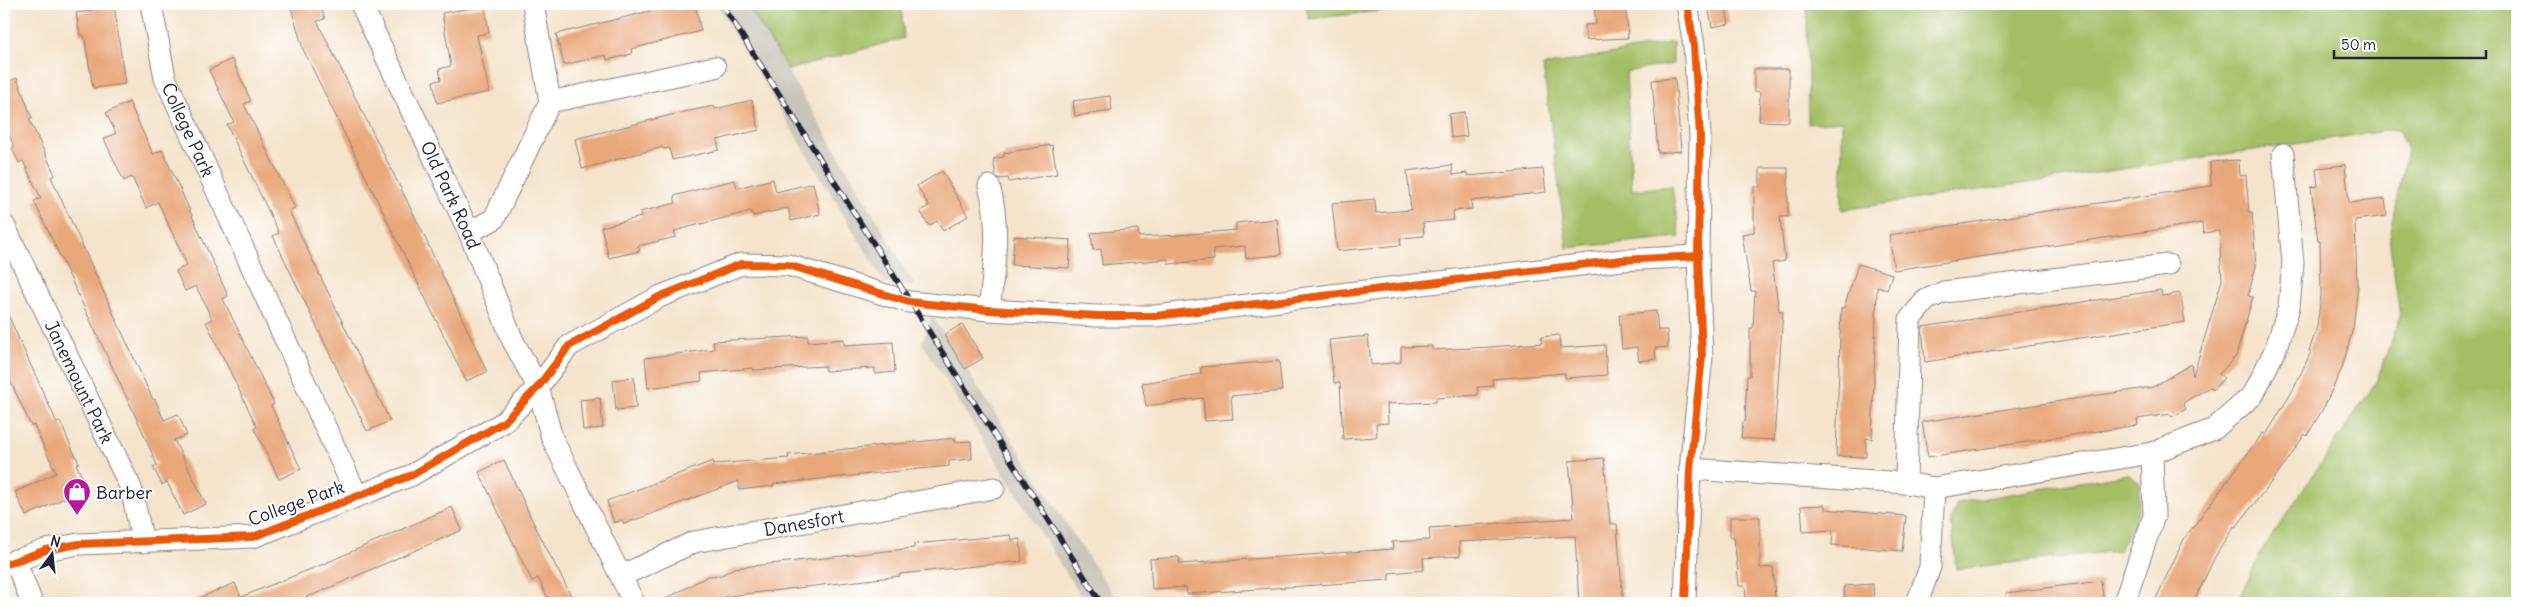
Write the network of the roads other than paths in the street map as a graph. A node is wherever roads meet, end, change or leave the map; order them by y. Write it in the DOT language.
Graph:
graph roads {
  1 [pos="151,4"];
  2 [pos="361,4"];
  3 [pos="533,4"];
  4 [pos="1687,4"];
  5 [pos="715,67"];
  6 [pos="550,102"];
  7 [pos="2283,154"];
  8 [pos="989,186"];
  9 [pos="4,225"];
  10 [pos="469,232"];
  11 [pos="1698,256"];
  12 [pos="2168,265"];
  13 [pos="989,310"];
  14 [pos="538,387"];
  15 [pos="2152,453"];
  16 [pos="1690,469"];
  17 [pos="1906,483"];
  18 [pos="994,488"];
  19 [pos="1934,488"];
  20 [pos="357,496"];
  21 [pos="143,542"];
  22 [pos="10,563"];
  23 [pos="621,576"];
  24 [pos="32,603"];
  25 [pos="634,603"];
  26 [pos="1685,603"];
  27 [pos="1917,603"];
  28 [pos="2124,603"];
  1 -- 20 [label="street, College Park"];
  2 -- 10 [label="street, Old Park Road"];
  3 -- 6 [label="street"];
  4 -- 11 [label="street"];
  5 -- 6 [label="street"];
  6 -- 10 [label="street"];
  7 -- 15 [label="street"];
  8 -- 13 [label="street"];
  9 -- 21 [label="street, Janemount Park"];
  10 -- 14 [label="street, Old Park Road"];
  11 -- 13 [label="street, College Park"];
  11 -- 16 [label="street"];
  12 -- 17 [label="street"];
  13 -- 14 [label="street, College Park"];
  14 -- 20 [label="street, College Park"];
  14 -- 23 [label="street"];
  15 -- 19 [label="street"];
  15 -- 28 [label="street"];
  16 -- 17 [label="street"];
  16 -- 26 [label="street"];
  17 -- 19 [label="street"];
  18 -- 23 [label="street, Danesfort"];
  19 -- 27 [label="street"];
  20 -- 21 [label="street, College Park"];
  21 -- 22 [label="street, College Park"];
  22 -- 24 [label="street"];
  23 -- 25 [label="street"];
}
